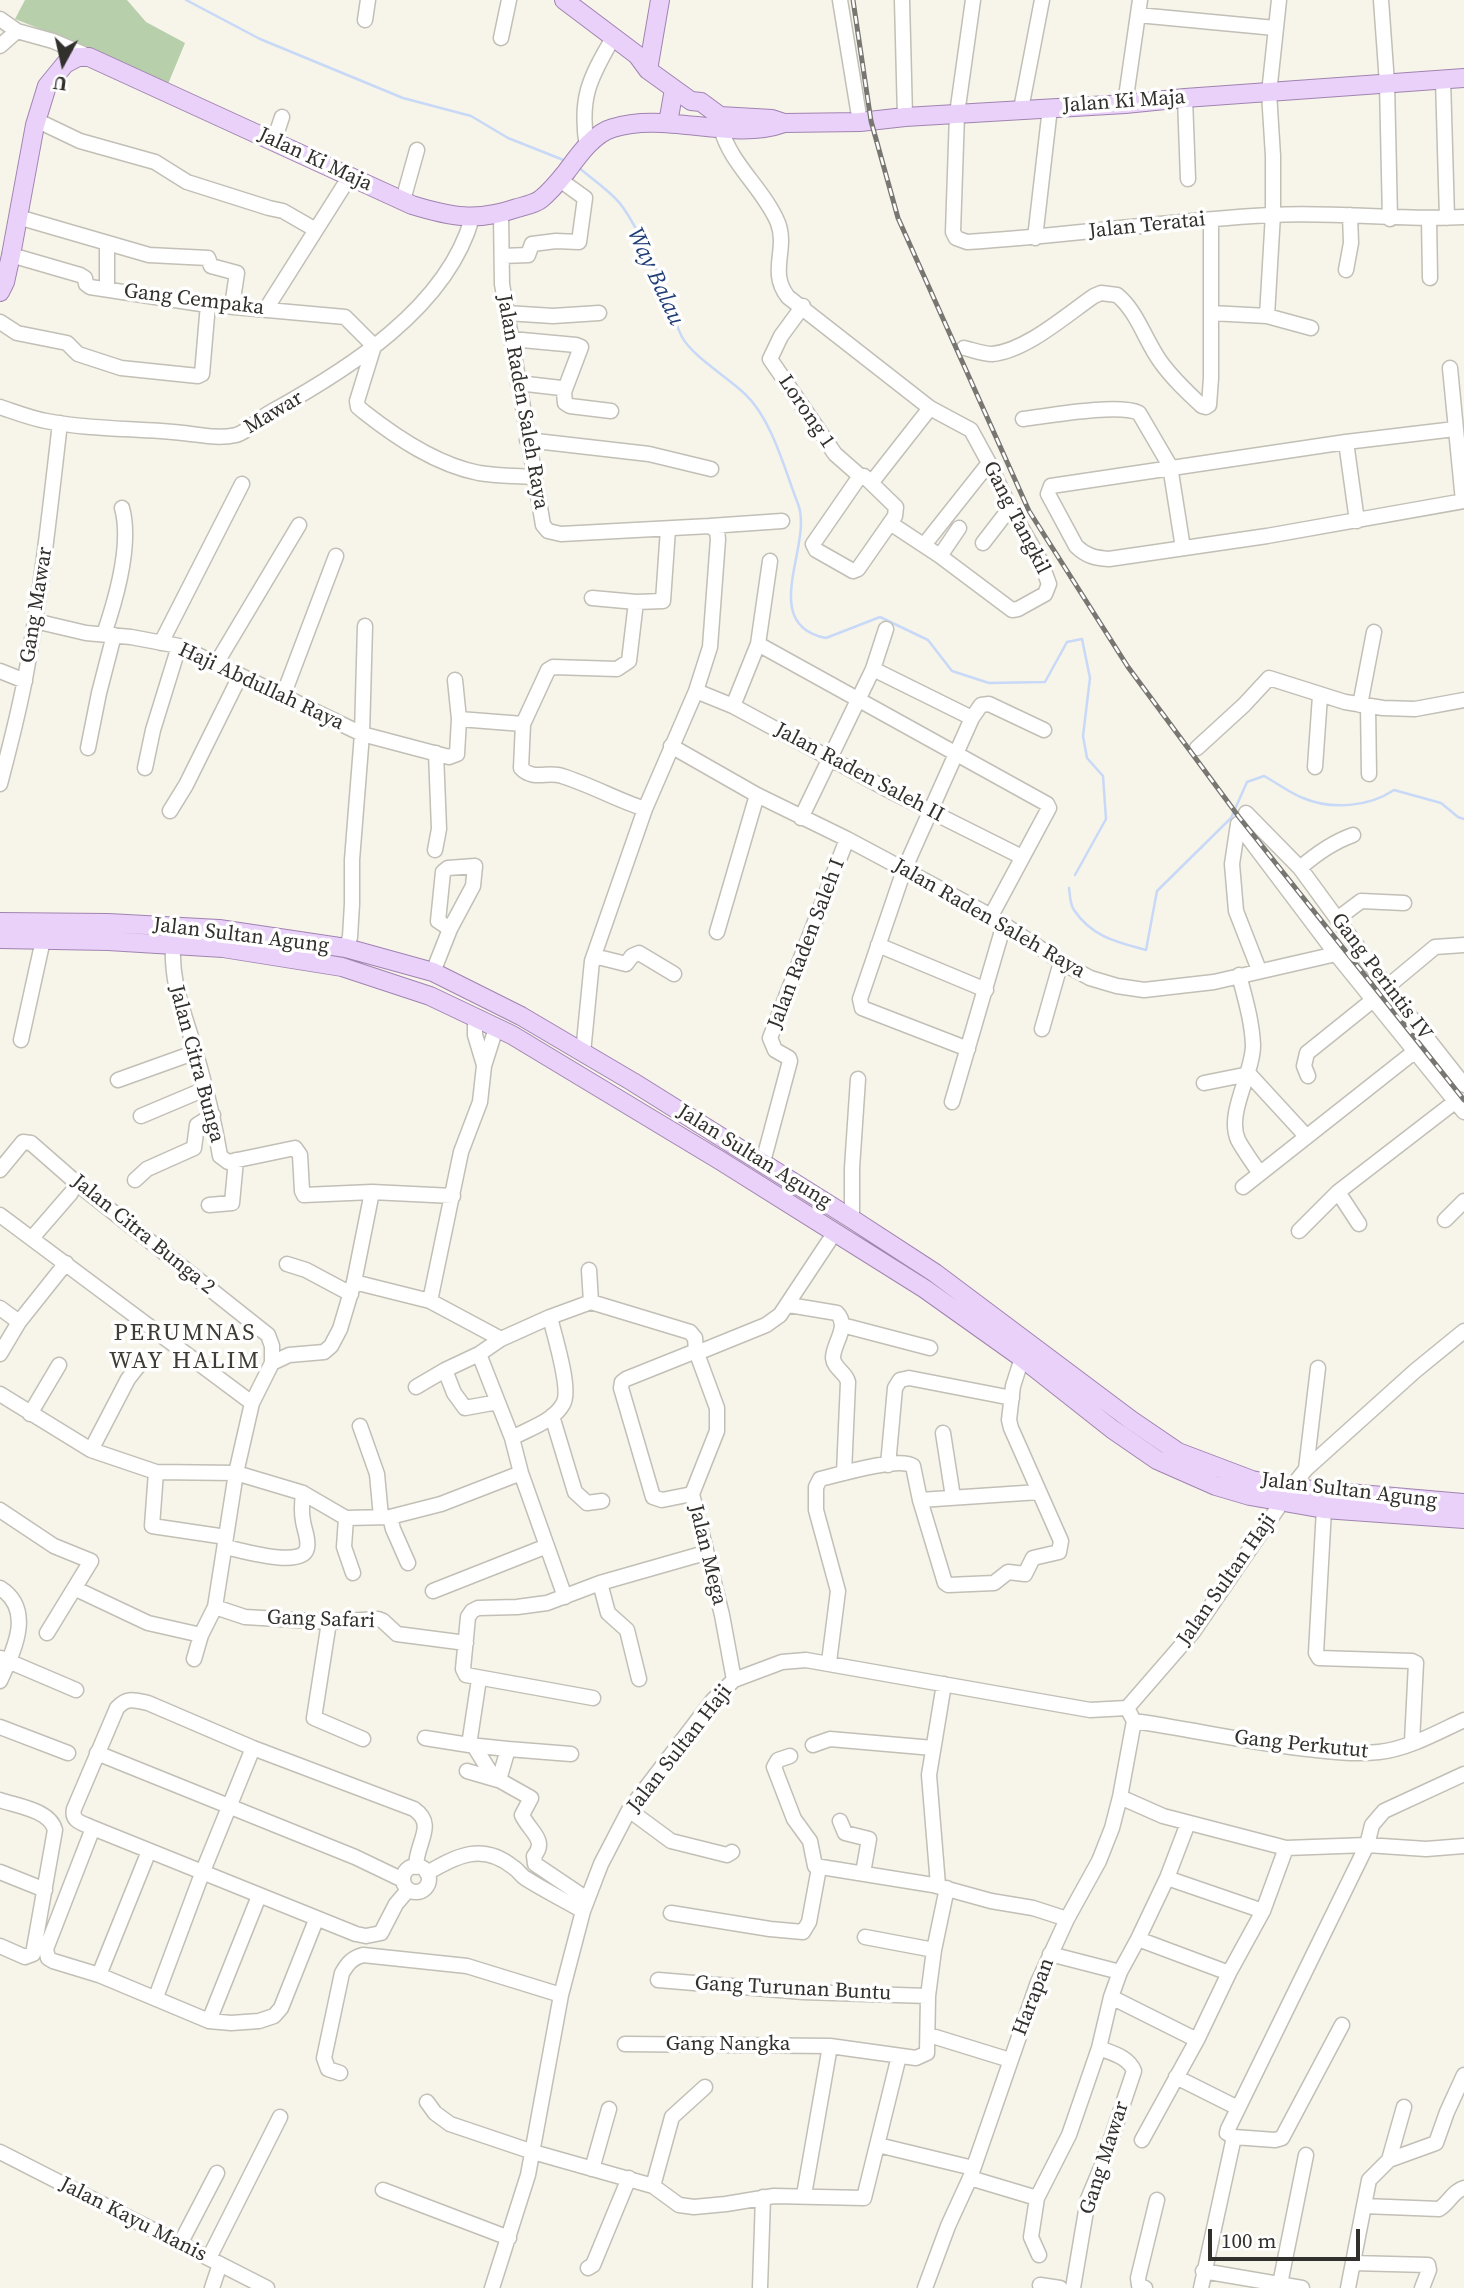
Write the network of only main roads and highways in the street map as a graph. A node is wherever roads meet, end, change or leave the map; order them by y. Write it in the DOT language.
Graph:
graph roads {
  1 [pos="564,0"];
  2 [pos="660,0"];
  3 [pos="646,62"];
  4 [pos="1464,78"];
  5 [pos="674,89"];
  6 [pos="701,103"];
  7 [pos="720,122"];
  8 [pos="668,123"];
  9 [pos="0,292"];
  10 [pos="0,922"];
  11 [pos="0,939"];
  12 [pos="522,1016"];
  13 [pos="504,1031"];
  14 [pos="732,1143"];
  15 [pos="722,1161"];
  16 [pos="935,1273"];
  17 [pos="925,1289"];
  18 [pos="1286,1495"];
  19 [pos="1464,1503"];
  20 [pos="1464,1520"];
  1 -- 3 [label="main road"];
  2 -- 3 [label="main road"];
  3 -- 5 [label="main road"];
  3 -- 6 [label="main road"];
  4 -- 7 [label="main road, Jalan Ki Maja"];
  5 -- 6 [label="main road"];
  5 -- 8 [label="main road"];
  6 -- 7 [label="main road"];
  7 -- 8 [label="main road, Jalan Ki Maja"];
  8 -- 9 [label="main road, Jalan Ki Maja"];
  10 -- 12 [label="main road, Jalan Sultan Agung"];
  11 -- 13 [label="main road, Jalan Sultan Agung"];
  12 -- 13 [label="main road"];
  12 -- 14 [label="main road, Jalan Sultan Agung"];
  13 -- 15 [label="main road, Jalan Sultan Agung"];
  14 -- 15 [label="main road"];
  14 -- 16 [label="main road, Jalan Sultan Agung"];
  15 -- 17 [label="main road, Jalan Sultan Agung"];
  16 -- 17 [label="main road"];
  16 -- 18 [label="main road, Jalan Sultan Agung"];
  17 -- 18 [label="main road, Jalan Sultan Agung"];
  18 -- 19 [label="main road, Jalan Sultan Agung"];
  18 -- 20 [label="main road, Jalan Sultan Agung"];
}
